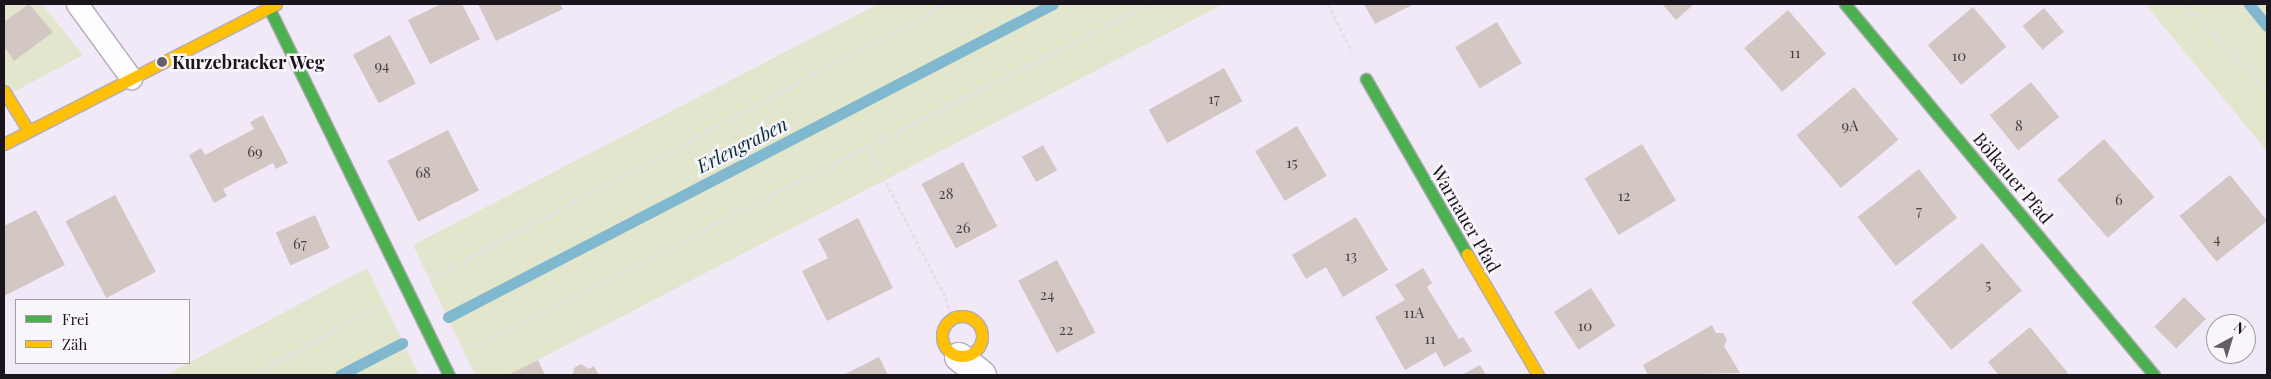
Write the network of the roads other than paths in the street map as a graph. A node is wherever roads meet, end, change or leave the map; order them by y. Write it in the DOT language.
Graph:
graph roads {
  1 [pos="77,4"];
  2 [pos="1845,4"];
  3 [pos="273,6"];
  4 [pos="131,78"];
  5 [pos="1366,79"];
  6 [pos="4,91"];
  7 [pos="28,130"];
  8 [pos="4,144"];
  9 [pos="968,353"];
  10 [pos="449,375"];
  11 [pos="983,375"];
  12 [pos="1538,375"];
  13 [pos="2154,375"];
  1 -- 4 [label="lane"];
  2 -- 13 [label="street, Bölkauer Pfad"];
  3 -- 4 [label="street"];
  3 -- 10 [label="street"];
  4 -- 7 [label="street"];
  5 -- 12 [label="street, Warnauer Pfad"];
  6 -- 7 [label="street"];
  7 -- 8 [label="street"];
  9 -- 11 [label="street"];
}
